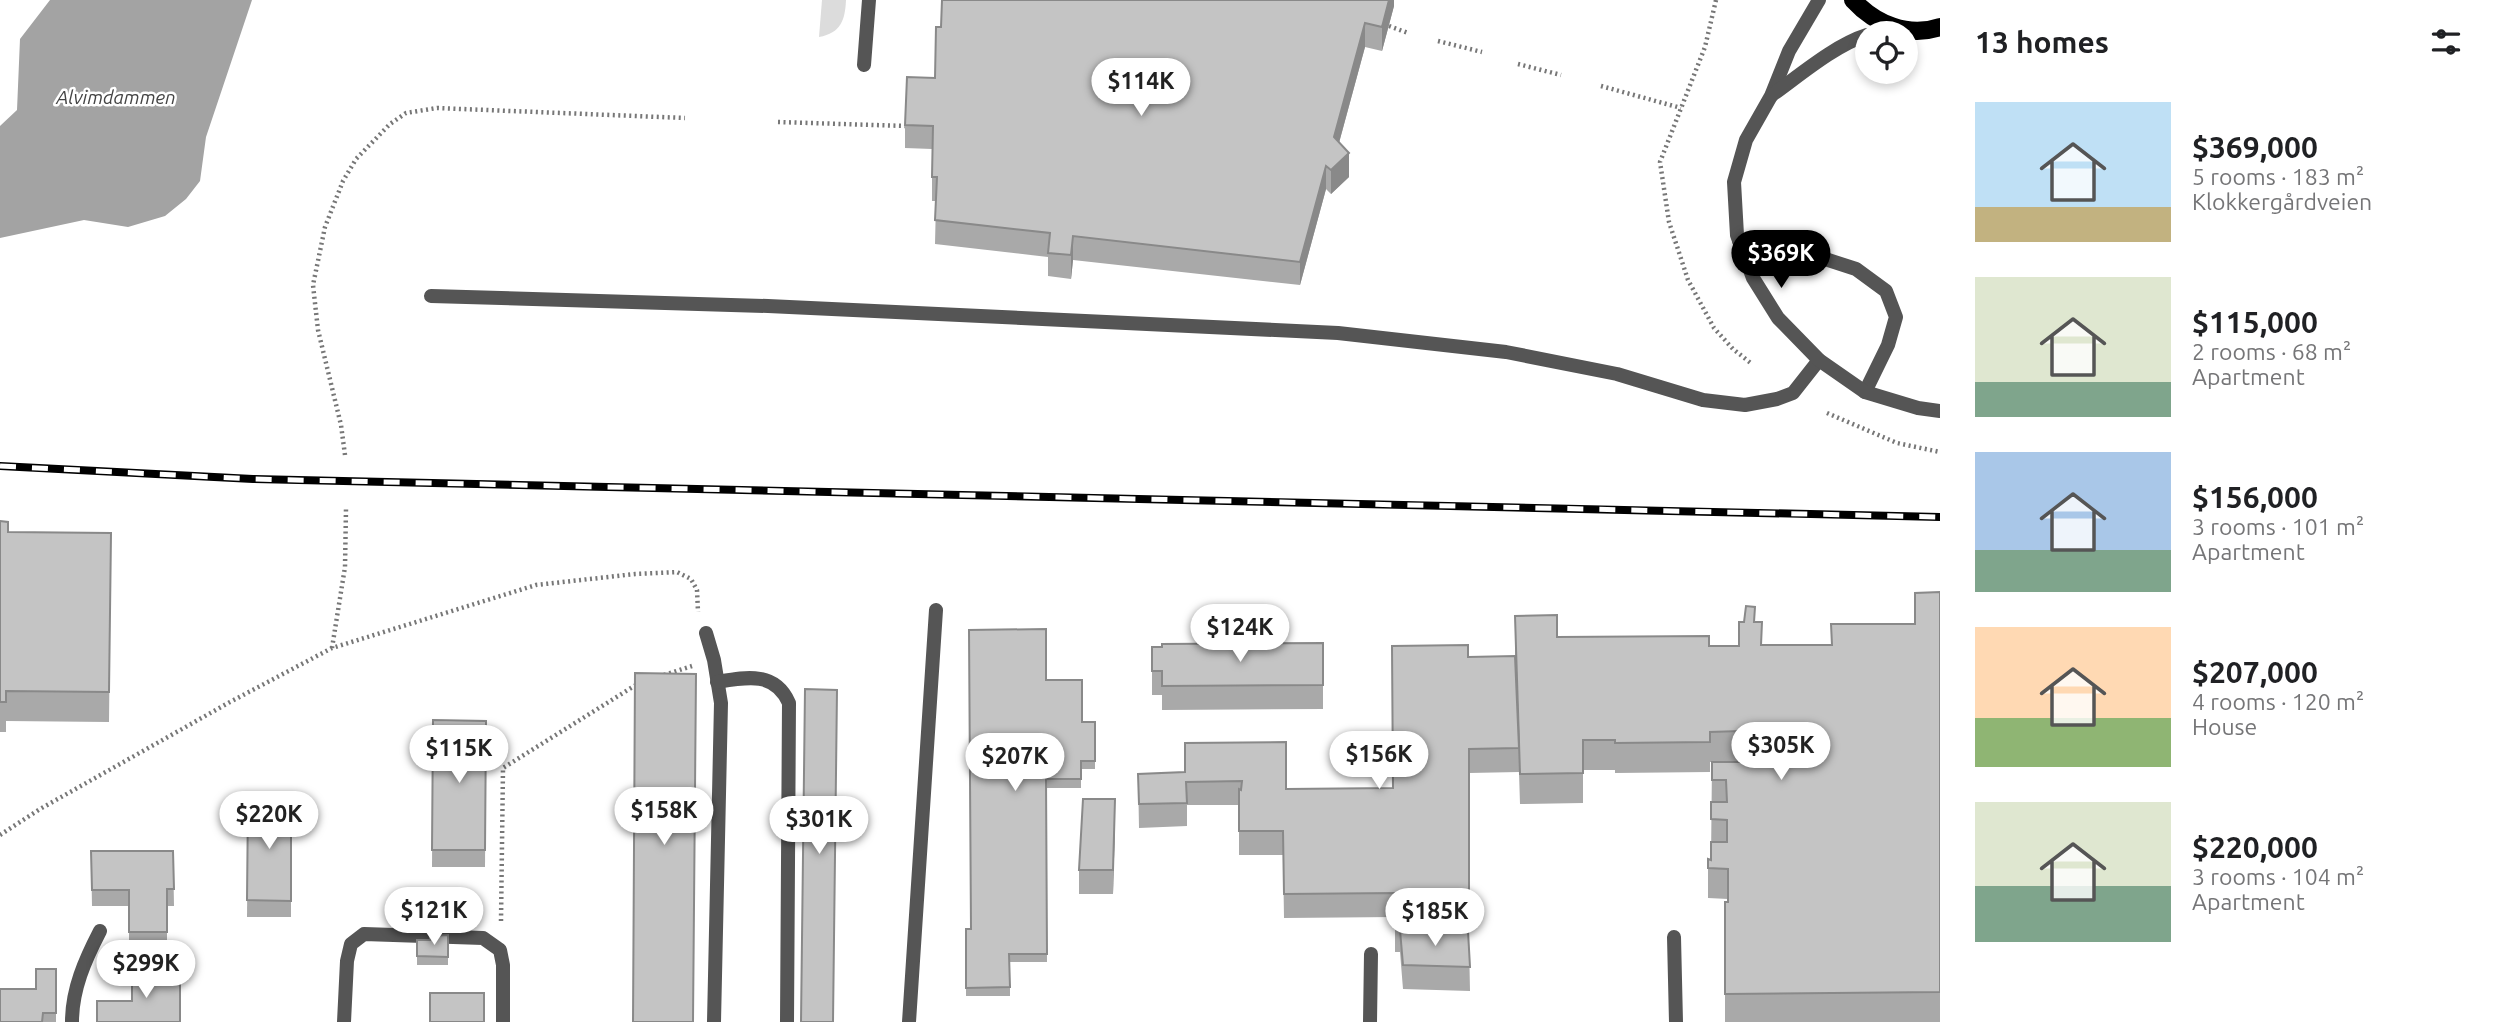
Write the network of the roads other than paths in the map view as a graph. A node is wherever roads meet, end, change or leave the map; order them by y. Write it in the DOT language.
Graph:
graph roads {
  1 [pos="869,0"];
  2 [pos="1819,0"];
  3 [pos="1853,0"];
  4 [pos="1880,21"];
  5 [pos="1918,31"];
  6 [pos="1937,31"];
  7 [pos="1855,40"];
  8 [pos="864,65"];
  9 [pos="1771,96"];
  10 [pos="1739,241"];
  11 [pos="431,296"];
  12 [pos="1819,360"];
  13 [pos="1865,392"];
  14 [pos="1940,411"];
  15 [pos="936,610"];
  16 [pos="706,633"];
  17 [pos="717,682"];
  18 [pos="100,931"];
  19 [pos="1674,937"];
  20 [pos="1371,954"];
  21 [pos="72,1022"];
  22 [pos="344,1022"];
  23 [pos="503,1022"];
  24 [pos="714,1022"];
  25 [pos="787,1022"];
  26 [pos="909,1022"];
  27 [pos="1370,1022"];
  28 [pos="1676,1022"];
  1 -- 8 [label="street"];
  2 -- 9 [label="street"];
  3 -- 4 [label="main road"];
  5 -- 6 [label="main road"];
  7 -- 9 [label="street"];
  9 -- 10 [label="street"];
  10 -- 12 [label="street"];
  10 -- 13 [label="street"];
  11 -- 12 [label="street"];
  12 -- 13 [label="street"];
  13 -- 14 [label="street"];
  15 -- 26 [label="street"];
  16 -- 17 [label="street"];
  17 -- 24 [label="street"];
  17 -- 25 [label="street"];
  18 -- 21 [label="street"];
  19 -- 28 [label="street"];
  20 -- 27 [label="street"];
  22 -- 23 [label="street"];
}
